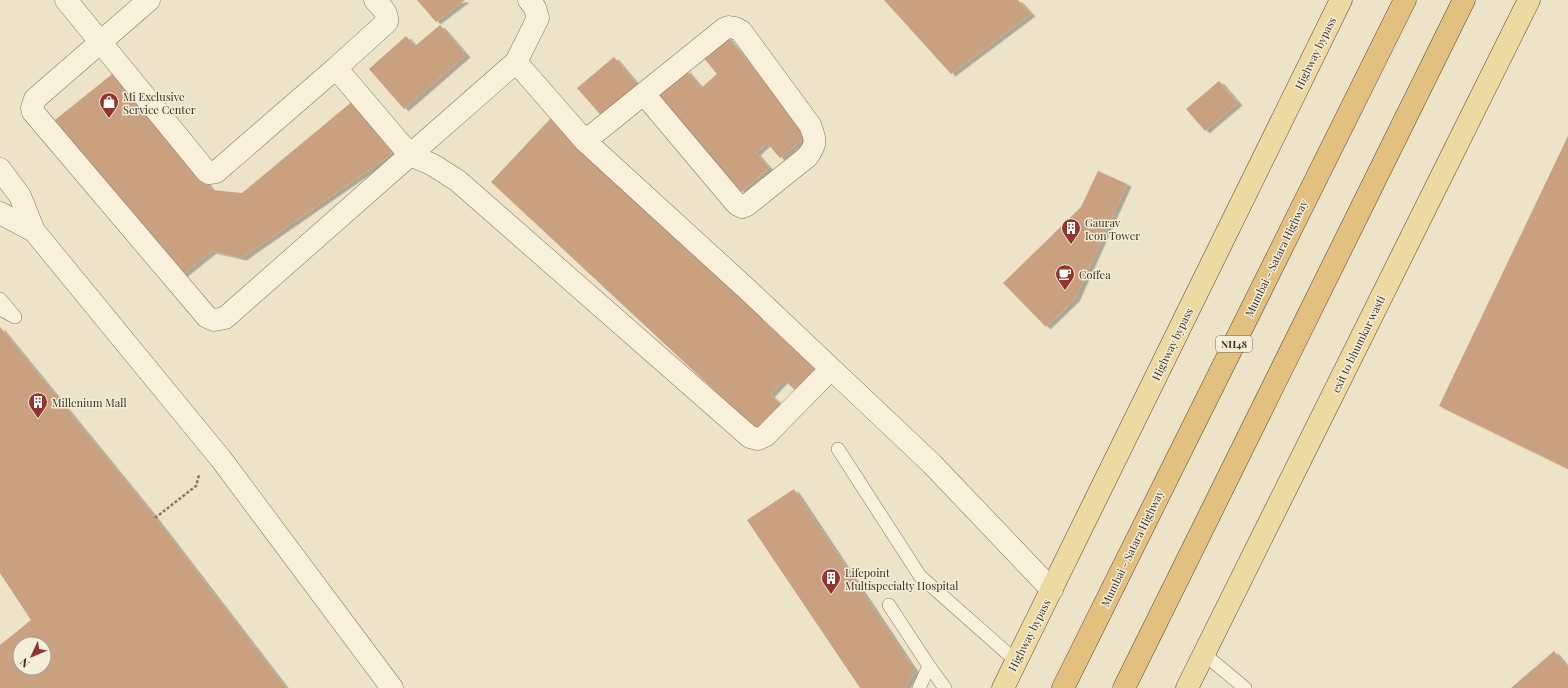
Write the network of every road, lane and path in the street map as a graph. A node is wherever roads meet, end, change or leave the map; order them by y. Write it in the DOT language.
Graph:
graph roads {
  1 [pos="66,0"];
  2 [pos="149,0"];
  3 [pos="375,0"];
  4 [pos="529,0"];
  5 [pos="1341,0"];
  6 [pos="1404,0"];
  7 [pos="1464,0"];
  8 [pos="1529,0"];
  9 [pos="100,41"];
  10 [pos="516,62"];
  11 [pos="336,68"];
  12 [pos="644,94"];
  13 [pos="585,141"];
  14 [pos="410,155"];
  15 [pos="0,169"];
  16 [pos="0,213"];
  17 [pos="34,231"];
  18 [pos="0,299"];
  19 [pos="0,309"];
  20 [pos="831,369"];
  21 [pos="838,449"];
  22 [pos="199,475"];
  23 [pos="155,518"];
  24 [pos="1052,590"];
  25 [pos="889,605"];
  26 [pos="1204,654"];
  27 [pos="1016,661"];
  28 [pos="929,666"];
  29 [pos="392,688"];
  30 [pos="919,688"];
  31 [pos="945,688"];
  32 [pos="1003,688"];
  33 [pos="1063,688"];
  34 [pos="1124,688"];
  35 [pos="1187,688"];
  36 [pos="1245,688"];
  1 -- 9 [label="street"];
  2 -- 9 [label="street"];
  3 -- 11 [label="street"];
  4 -- 10 [label="street"];
  5 -- 24 [label="main road, Highway bypass"];
  6 -- 33 [label="highway, Mumbai - Satara Highway / NH48"];
  7 -- 34 [label="highway"];
  8 -- 26 [label="main road, exit to bhumkar wasti"];
  9 -- 11 [label="street"];
  9 -- 14 [label="street"];
  10 -- 13 [label="street"];
  10 -- 14 [label="street"];
  11 -- 14 [label="street"];
  12 -- 12 [label="street"];
  12 -- 13 [label="street"];
  13 -- 20 [label="street"];
  14 -- 20 [label="street"];
  15 -- 17 [label="street"];
  16 -- 17 [label="street"];
  17 -- 29 [label="street"];
  18 -- 19 [label="lane"];
  20 -- 24 [label="street"];
  21 -- 27 [label="lane"];
  22 -- 23 [label="path"];
  24 -- 27 [label="main road, Highway bypass"];
  25 -- 28 [label="lane"];
  26 -- 35 [label="main road, exit to bhumkar wasti"];
  26 -- 36 [label="lane"];
  27 -- 32 [label="main road, Highway bypass"];
  28 -- 30 [label="lane"];
  28 -- 31 [label="lane"];
}
